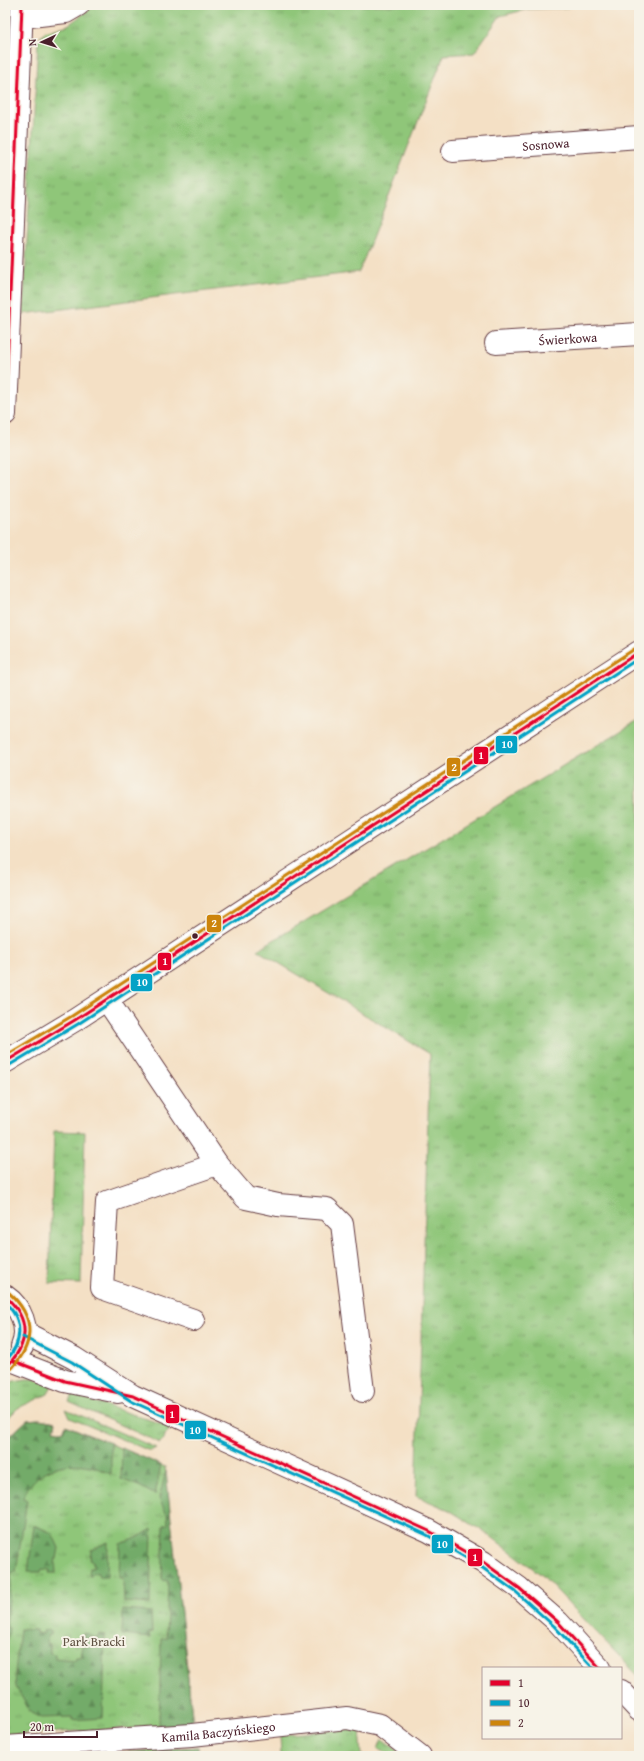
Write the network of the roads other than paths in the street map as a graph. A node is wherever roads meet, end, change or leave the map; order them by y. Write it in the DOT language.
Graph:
graph roads {
  1 [pos="78,5"];
  2 [pos="22,11"];
  3 [pos="639,137"];
  4 [pos="453,151"];
  5 [pos="639,334"];
  6 [pos="496,343"];
  7 [pos="5,414"];
  8 [pos="639,652"];
  9 [pos="107,1000"];
  10 [pos="5,1062"];
  11 [pos="217,1164"];
  12 [pos="5,1296"];
  13 [pos="193,1320"];
  14 [pos="25,1333"];
  15 [pos="10,1364"];
  16 [pos="363,1391"];
  17 [pos="133,1396"];
  18 [pos="599,1667"];
  19 [pos="622,1692"];
  20 [pos="639,1710"];
  21 [pos="5,1747"];
  22 [pos="420,1756"];
  1 -- 2 [label="street"];
  2 -- 7 [label="street"];
  3 -- 4 [label="street, Sosnowa"];
  5 -- 6 [label="street, Świerkowa"];
  8 -- 9 [label="street"];
  9 -- 10 [label="street"];
  9 -- 11 [label="street"];
  11 -- 13 [label="street"];
  11 -- 16 [label="street"];
  12 -- 14 [label="street"];
  14 -- 15 [label="street"];
  14 -- 17 [label="street"];
  15 -- 17 [label="street"];
  17 -- 18 [label="street"];
  19 -- 20 [label="street"];
  21 -- 22 [label="street, Kamila Baczyńskiego"];
}
